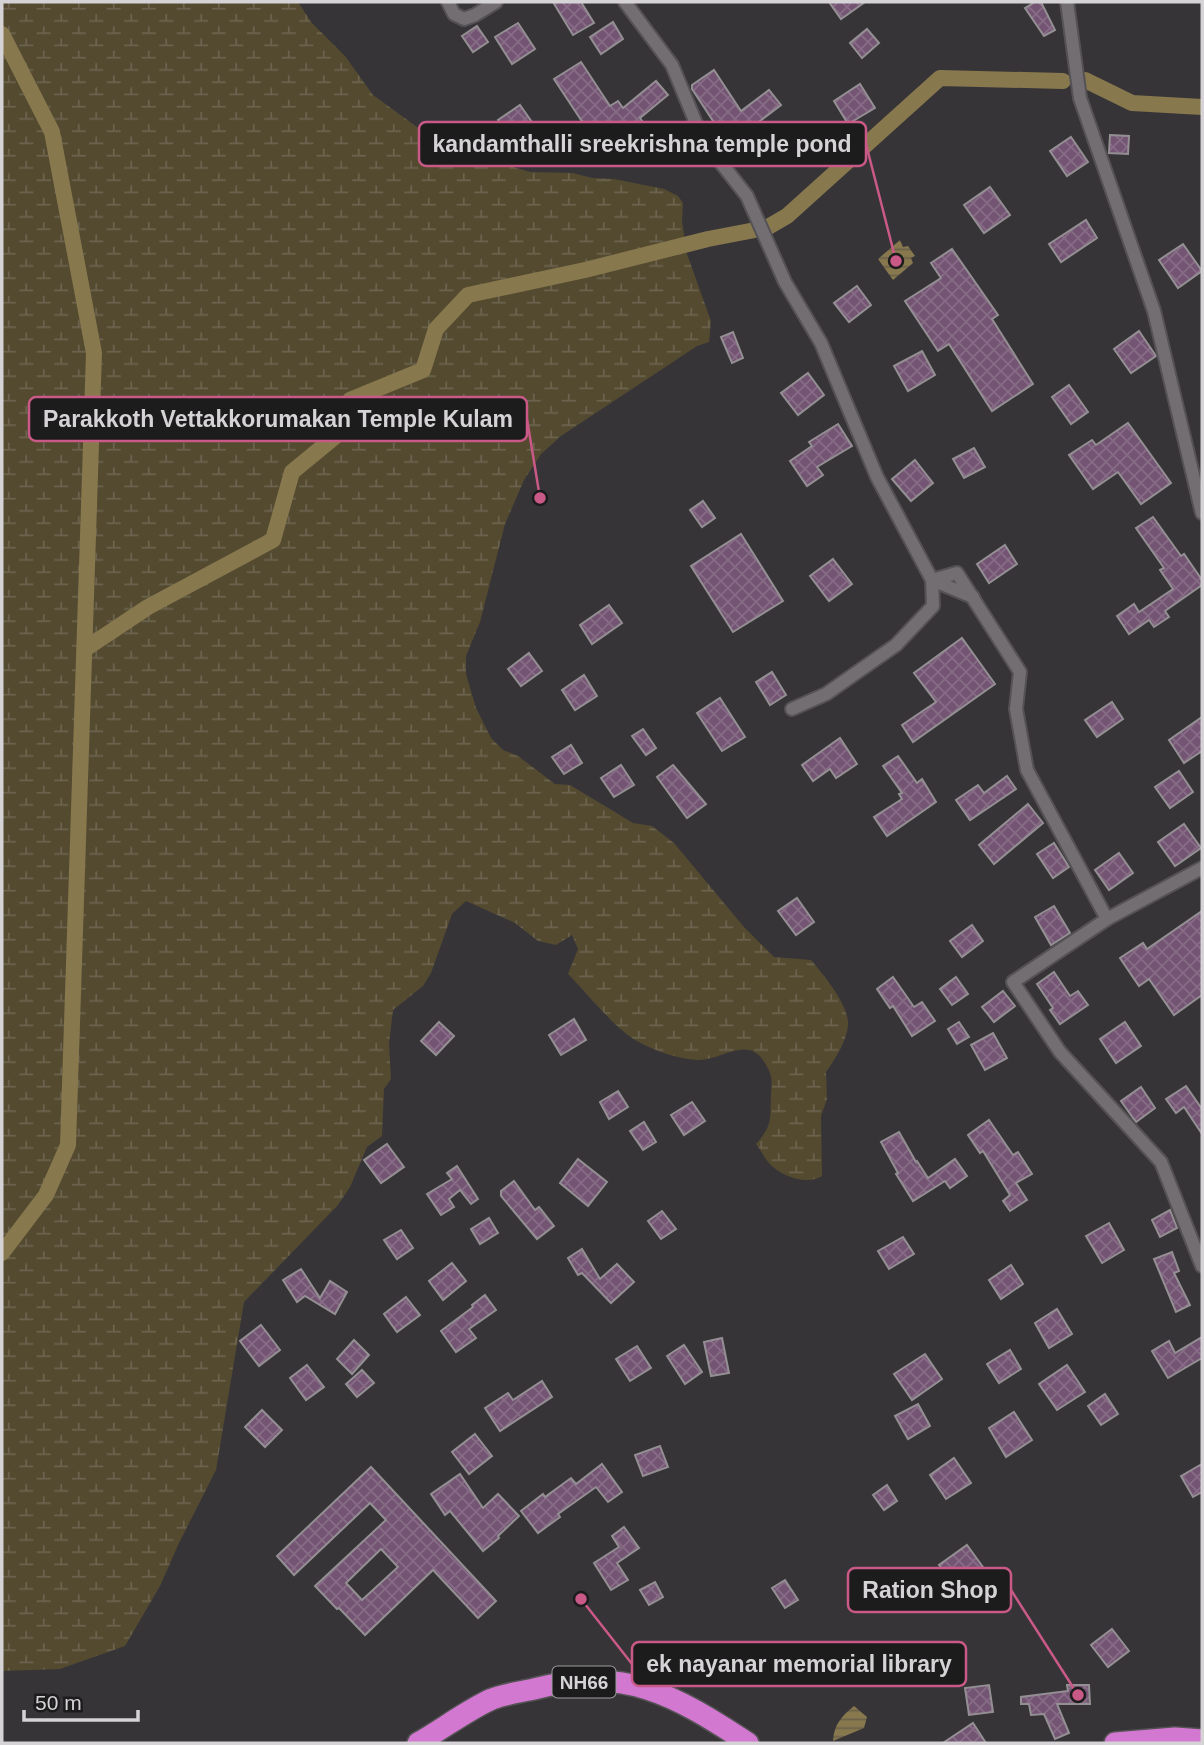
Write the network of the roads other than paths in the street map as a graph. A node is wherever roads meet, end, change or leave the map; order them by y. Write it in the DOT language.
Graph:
graph roads {
  1 [pos="448,2"];
  2 [pos="496,2"];
  3 [pos="625,2"];
  4 [pos="1068,2"];
  5 [pos="1202,513"];
  6 [pos="932,580"];
  7 [pos="792,709"];
  8 [pos="1202,868"];
  9 [pos="1107,919"];
  10 [pos="1202,1266"];
  11 [pos="1202,1740"];
  12 [pos="418,1743"];
  13 [pos="748,1743"];
  14 [pos="1115,1743"];
  1 -- 2 [label="street"];
  3 -- 6 [label="street"];
  4 -- 5 [label="street"];
  6 -- 7 [label="street"];
  6 -- 9 [label="street"];
  8 -- 9 [label="street"];
  9 -- 10 [label="street"];
  11 -- 14 [label="highway"];
  12 -- 13 [label="highway, NH66"];
}
